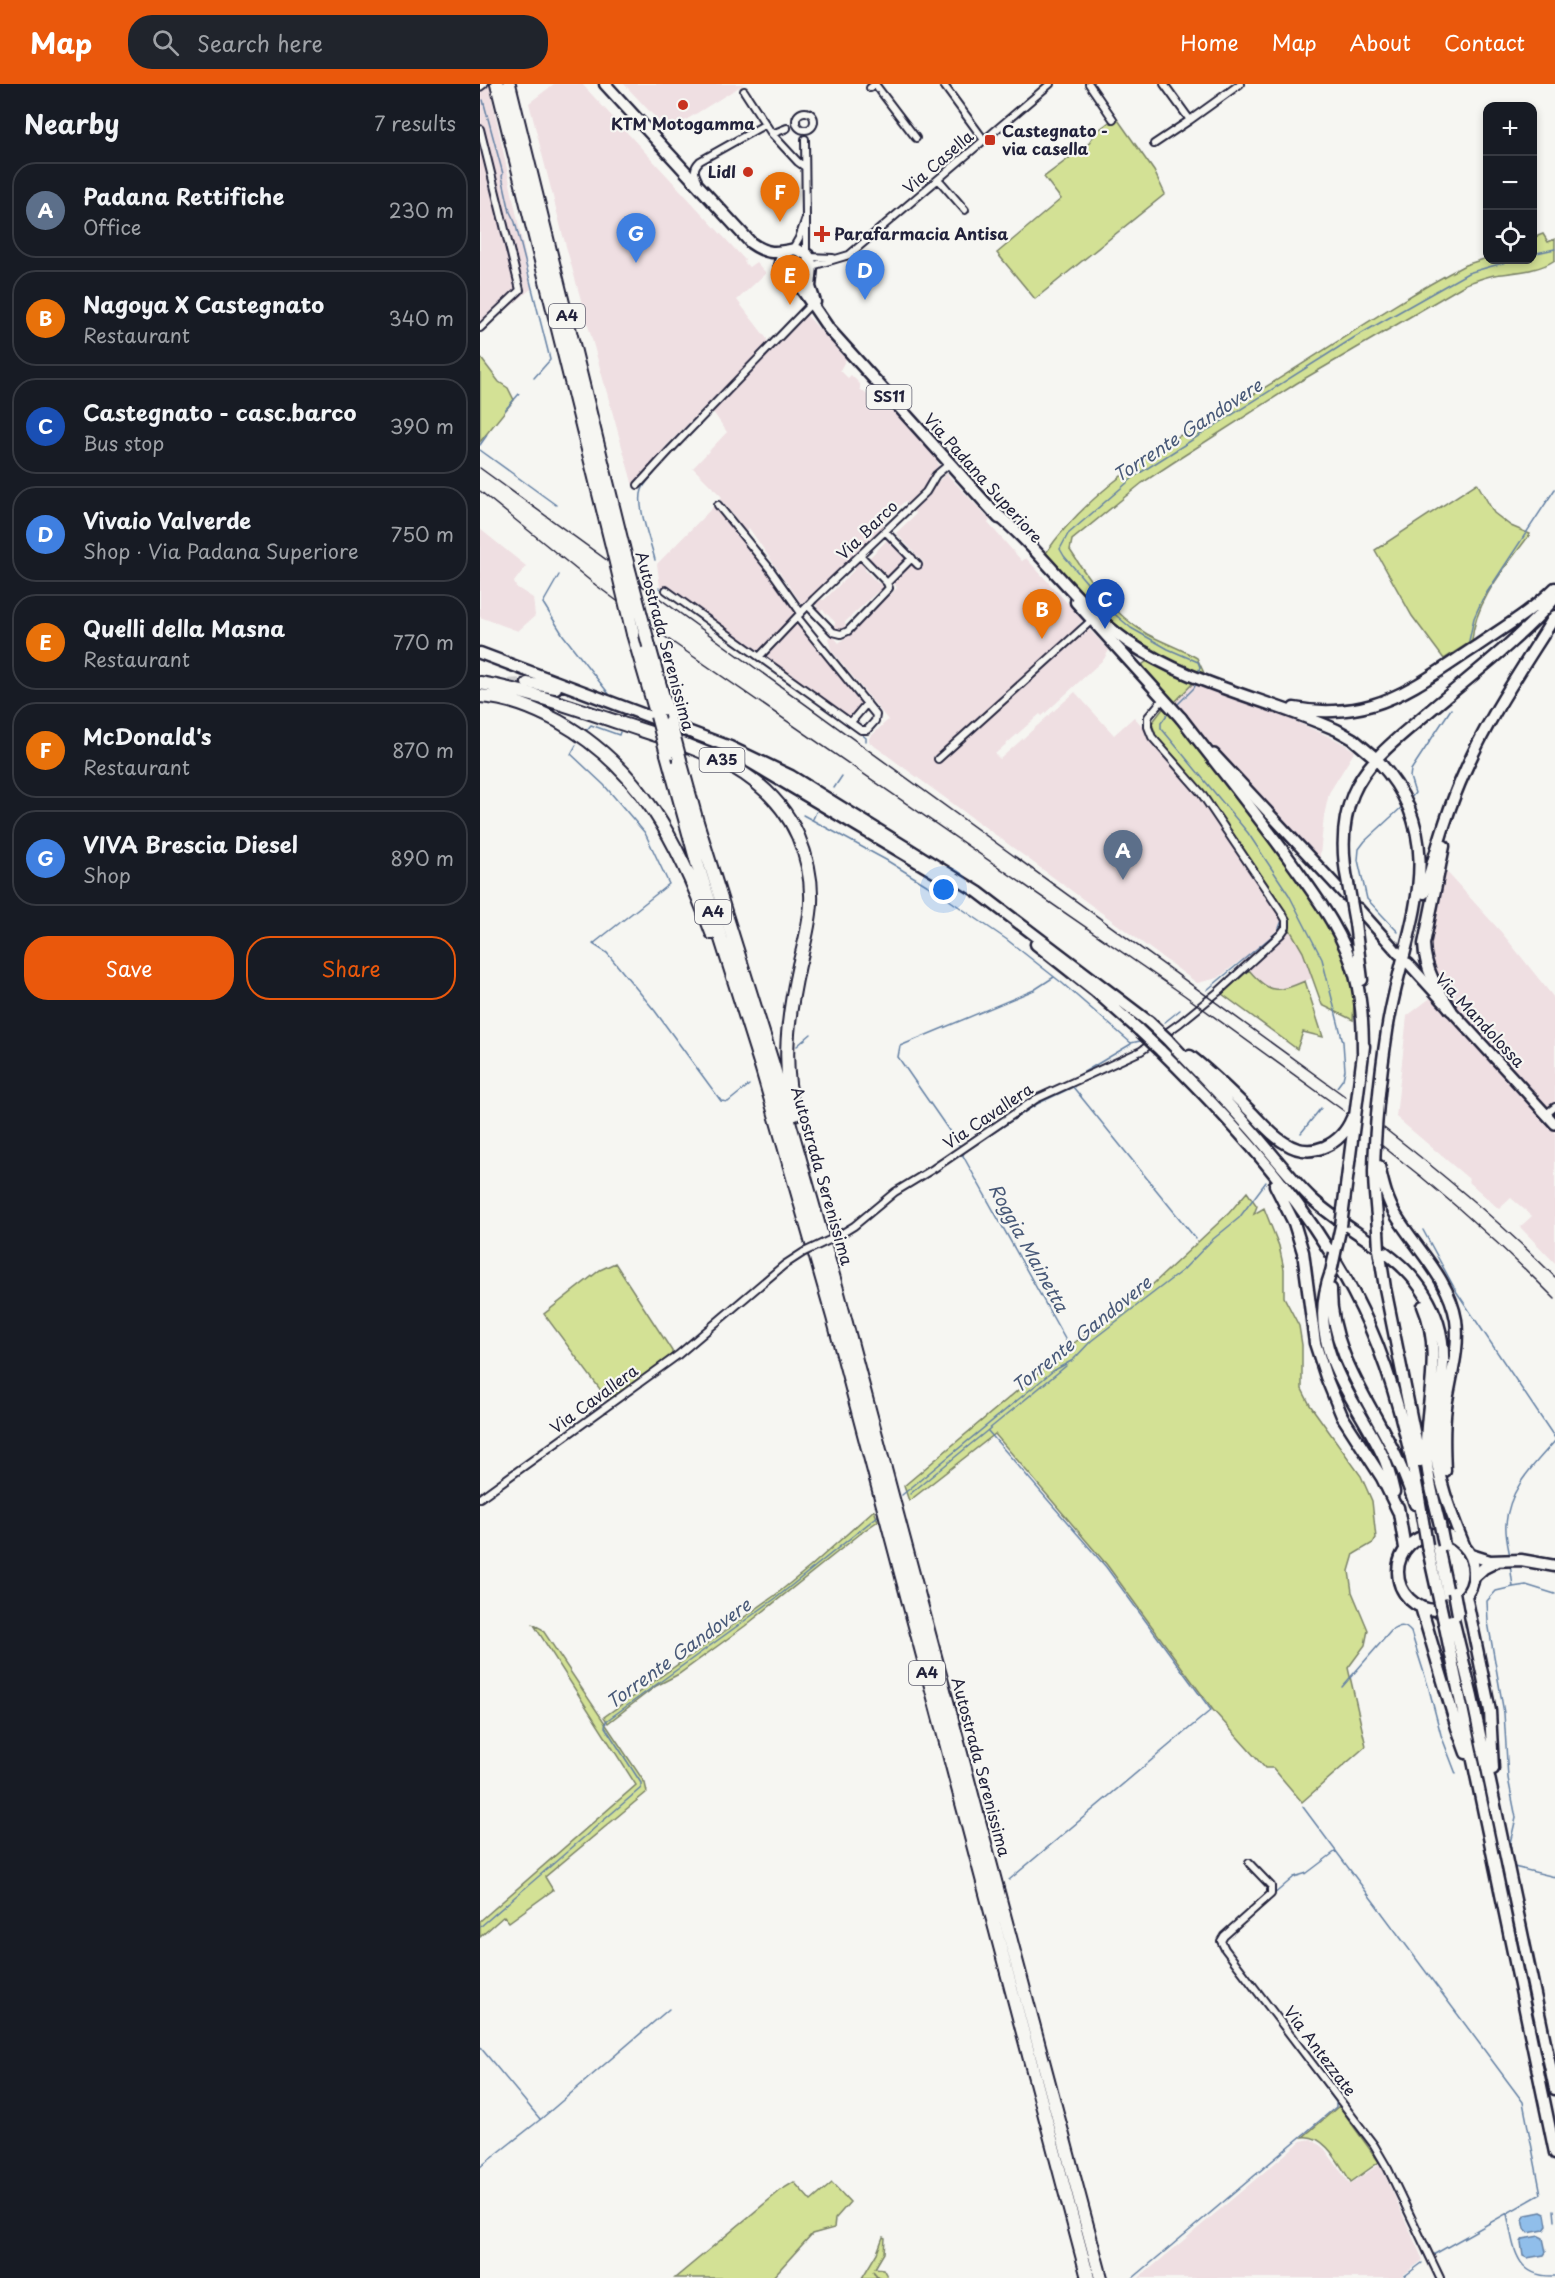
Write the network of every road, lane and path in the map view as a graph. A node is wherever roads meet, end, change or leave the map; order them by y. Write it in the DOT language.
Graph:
graph roads {
  1 [pos="484,84"];
  2 [pos="497,84"];
  3 [pos="509,84"];
  4 [pos="601,84"];
  5 [pos="605,84"];
  6 [pos="943,84"];
  7 [pos="1050,84"];
  8 [pos="1089,84"];
  9 [pos="1164,84"];
  10 [pos="1240,84"];
  11 [pos="480,87"];
  12 [pos="870,88"];
  13 [pos="744,91"];
  14 [pos="1113,119"];
  15 [pos="1190,120"];
  16 [pos="764,125"];
  17 [pos="798,125"];
  18 [pos="811,128"];
  19 [pos="480,129"];
  20 [pos="772,134"];
  21 [pos="916,138"];
  22 [pos="805,139"];
  23 [pos="984,140"];
  24 [pos="1154,144"];
  25 [pos="806,167"];
  26 [pos="939,180"];
  27 [pos="699,187"];
  28 [pos="965,210"];
  29 [pos="806,218"];
  30 [pos="789,251"];
  31 [pos="779,265"];
  32 [pos="809,265"];
  33 [pos="795,282"];
  34 [pos="810,305"];
  35 [pos="480,328"];
  36 [pos="829,329"];
  37 [pos="949,464"];
  38 [pos="638,485"];
  39 [pos="718,505"];
  40 [pos="994,512"];
  41 [pos="885,531"];
  42 [pos="618,547"];
  43 [pos="860,555"];
  44 [pos="912,558"];
  45 [pos="918,565"];
  46 [pos="887,582"];
  47 [pos="1555,588"];
  48 [pos="666,590"];
  49 [pos="1555,598"];
  50 [pos="808,606"];
  51 [pos="799,615"];
  52 [pos="1555,616"];
  53 [pos="1092,620"];
  54 [pos="480,653"];
  55 [pos="760,656"];
  56 [pos="1202,680"];
  57 [pos="480,682"];
  58 [pos="527,683"];
  59 [pos="480,696"];
  60 [pos="1164,698"];
  61 [pos="867,703"];
  62 [pos="1181,717"];
  63 [pos="851,722"];
  64 [pos="938,759"];
  65 [pos="1464,773"];
  66 [pos="1346,890"];
  67 [pos="1358,908"];
  68 [pos="1399,954"];
  69 [pos="1408,963"];
  70 [pos="1397,982"];
  71 [pos="1451,1010"];
  72 [pos="1167,1039"];
  73 [pos="1363,1052"];
  74 [pos="762,1069"];
  75 [pos="1359,1095"];
  76 [pos="1555,1107"];
  77 [pos="1546,1114"];
  78 [pos="1555,1124"];
  79 [pos="1241,1135"];
  80 [pos="1375,1145"];
  81 [pos="1384,1252"];
  82 [pos="1331,1272"];
  83 [pos="838,1293"];
  84 [pos="1446,1495"];
  85 [pos="480,1498"];
  86 [pos="1398,1511"];
  87 [pos="1432,1526"];
  88 [pos="1464,1545"];
  89 [pos="1405,1548"];
  90 [pos="1471,1556"];
  91 [pos="1496,1561"];
  92 [pos="1555,1566"];
  93 [pos="1474,1577"];
  94 [pos="1466,1596"];
  95 [pos="1421,1607"];
  96 [pos="1451,1615"];
  97 [pos="1478,1784"];
  98 [pos="1504,1853"];
  99 [pos="1249,1863"];
  100 [pos="1555,2090"];
  101 [pos="1555,2153"];
  102 [pos="1088,2278"];
  103 [pos="1101,2278"];
  104 [pos="1440,2278"];
  1 -- 11 [label="street"];
  2 -- 42 [label="highway, Autostrada Serenissima / A4"];
  3 -- 42 [label="highway, Autostrada Serenissima / A4"];
  4 -- 31 [label="main road, Via Padana Superiore / SS11"];
  5 -- 27 [label="main road"];
  6 -- 23 [label="street"];
  7 -- 23 [label="street, Via Casella"];
  8 -- 14 [label="street"];
  9 -- 15 [label="street"];
  10 -- 15 [label="street"];
  12 -- 21 [label="street"];
  13 -- 16 [label="street"];
  15 -- 24 [label="street"];
  16 -- 20 [label="street"];
  16 -- 27 [label="street"];
  17 -- 18 [label="street"];
  17 -- 18 [label="street"];
  17 -- 20 [label="street"];
  17 -- 22 [label="street"];
  18 -- 22 [label="street"];
  19 -- 35 [label="street"];
  20 -- 25 [label="street"];
  22 -- 25 [label="street"];
  23 -- 26 [label="street, Via Casella"];
  25 -- 29 [label="street"];
  26 -- 28 [label="street"];
  26 -- 32 [label="street, Via Casella"];
  27 -- 30 [label="main road"];
  29 -- 30 [label="street"];
  29 -- 32 [label="street"];
  30 -- 31 [label="main road"];
  30 -- 32 [label="main road"];
  31 -- 33 [label="main road, Via Padana Superiore / SS11"];
  32 -- 33 [label="main road"];
  32 -- 34 [label="main road"];
  32 -- 36 [label="main road, Via Padana Superiore / SS11"];
  33 -- 34 [label="main road, Via Padana Superiore / SS11"];
  34 -- 36 [label="main road, Via Padana Superiore / SS11"];
  34 -- 38 [label="street"];
  36 -- 37 [label="main road, Via Padana Superiore / SS11"];
  37 -- 40 [label="main road, Via Padana Superiore / SS11"];
  37 -- 41 [label="street, Via Barco"];
  39 -- 51 [label="street"];
  40 -- 53 [label="main road, Via Padana Superiore / SS11"];
  40 -- 56 [label="main road"];
  41 -- 43 [label="street, Via Barco"];
  41 -- 44 [label="street"];
  42 -- 74 [label="highway, Autostrada Serenissima / A4, bridge"];
  42 -- 83 [label="highway, Autostrada Serenissima / A4, bridge"];
  43 -- 46 [label="street"];
  43 -- 50 [label="street, Via Barco"];
  44 -- 45 [label="street"];
  44 -- 46 [label="street"];
  46 -- 50 [label="street"];
  47 -- 56 [label="main road"];
  48 -- 55 [label="street"];
  49 -- 66 [label="main road"];
  50 -- 51 [label="street, Via Barco"];
  51 -- 55 [label="street, Via Barco"];
  51 -- 61 [label="street"];
  52 -- 65 [label="main road"];
  53 -- 60 [label="main road, Via Padana Superiore / SS11"];
  53 -- 64 [label="street"];
  54 -- 72 [label="main road, bridge"];
  55 -- 63 [label="street"];
  56 -- 70 [label="main road"];
  57 -- 83 [label="highway, A35"];
  58 -- 79 [label="main road, bridge"];
  59 -- 74 [label="highway"];
  60 -- 62 [label="main road, Via Padana Superiore / SS11"];
  60 -- 85 [label="street, Via Cavallera, bridge"];
  61 -- 63 [label="street"];
  61 -- 63 [label="street"];
  62 -- 66 [label="main road, Via Padana Superiore / SS11"];
  62 -- 73 [label="main road"];
  65 -- 70 [label="main road"];
  65 -- 71 [label="main road"];
  66 -- 73 [label="main road, bridge"];
  67 -- 68 [label="main road"];
  69 -- 71 [label="main road, Via Mandolossa"];
  70 -- 80 [label="main road"];
  71 -- 77 [label="main road, Via Mandolossa"];
  72 -- 75 [label="main road"];
  72 -- 81 [label="main road"];
  73 -- 75 [label="main road"];
  74 -- 102 [label="highway, Autostrada Serenissima / A4"];
  75 -- 82 [label="main road, bridge"];
  76 -- 77 [label="street"];
  77 -- 78 [label="main road, Via Mandolossa"];
  79 -- 86 [label="main road"];
  79 -- 87 [label="main road"];
  80 -- 81 [label="main road, bridge"];
  80 -- 84 [label="main road"];
  81 -- 84 [label="main road"];
  81 -- 87 [label="main road"];
  81 -- 87 [label="main road"];
  82 -- 86 [label="main road"];
  82 -- 87 [label="main road"];
  83 -- 103 [label="highway, Autostrada Serenissima / A4"];
  84 -- 88 [label="main road"];
  86 -- 89 [label="main road"];
  87 -- 96 [label="main road"];
  88 -- 89 [label="main road"];
  88 -- 90 [label="main road"];
  89 -- 95 [label="main road"];
  90 -- 91 [label="main road"];
  90 -- 93 [label="main road"];
  91 -- 92 [label="main road"];
  91 -- 93 [label="main road"];
  93 -- 94 [label="main road"];
  94 -- 95 [label="main road"];
  94 -- 98 [label="main road"];
  95 -- 97 [label="main road"];
  96 -- 97 [label="main road"];
  96 -- 98 [label="main road"];
  97 -- 101 [label="main road"];
  98 -- 100 [label="main road"];
  99 -- 104 [label="street, Via Antezzate"];
}
